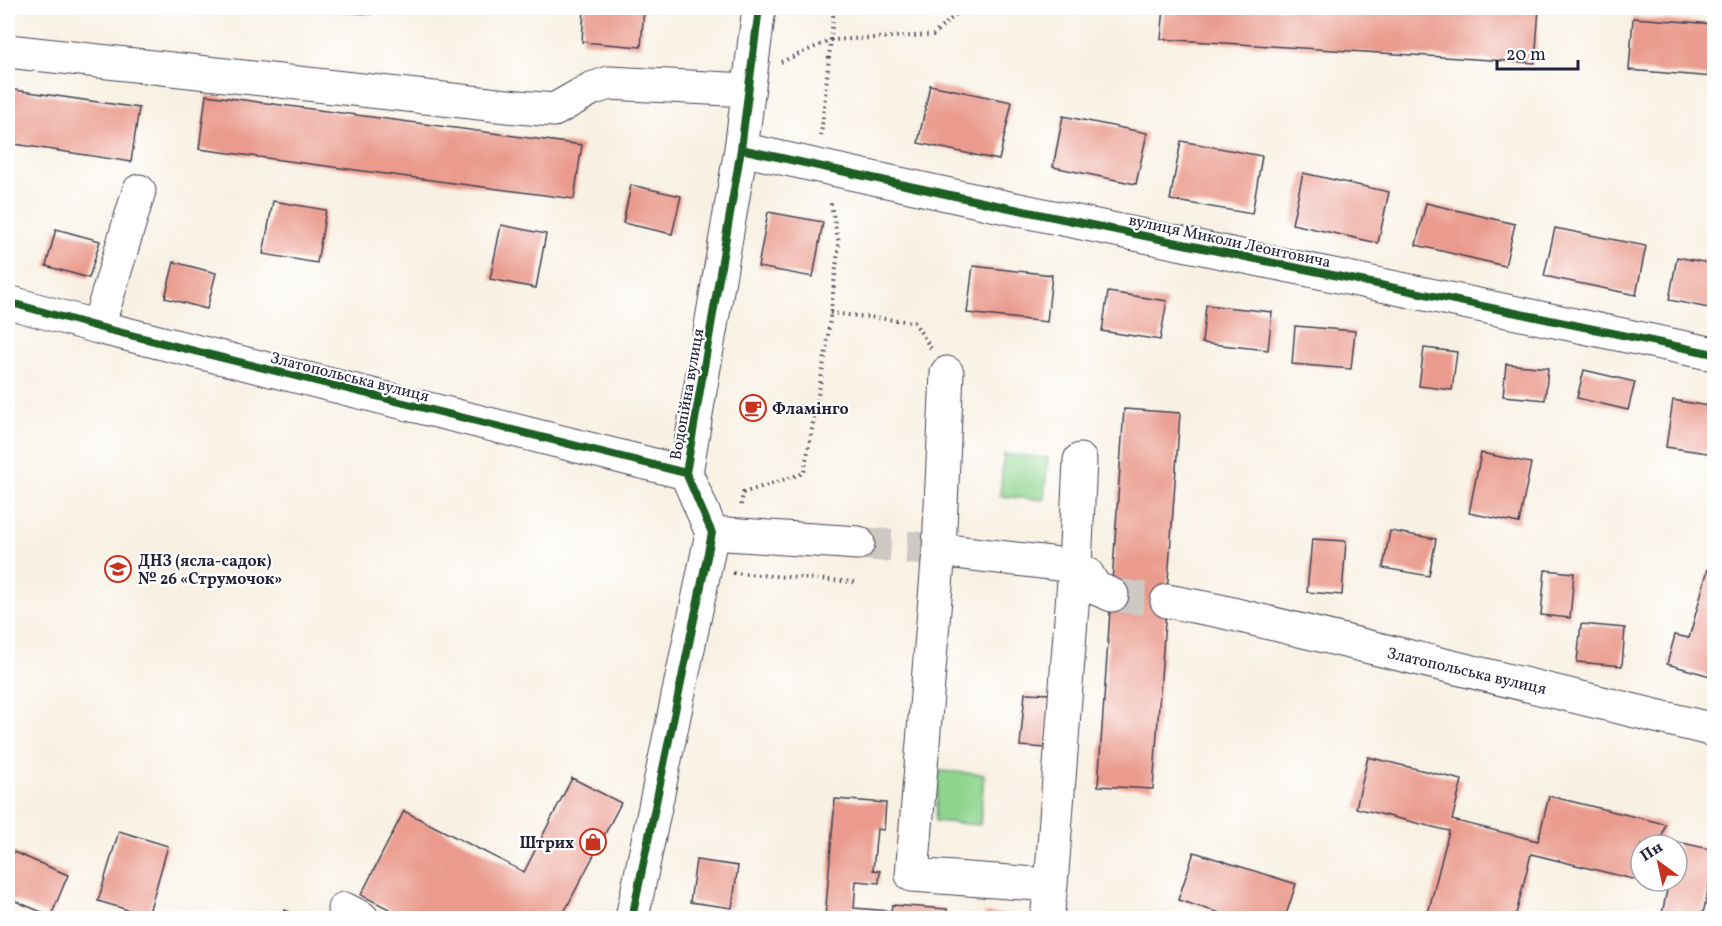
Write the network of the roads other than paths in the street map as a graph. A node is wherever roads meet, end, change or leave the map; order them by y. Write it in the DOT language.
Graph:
graph roads {
  1 [pos="759,8"];
  2 [pos="8,51"];
  3 [pos="749,83"];
  4 [pos="741,149"];
  5 [pos="139,191"];
  6 [pos="8,302"];
  7 [pos="98,327"];
  8 [pos="1714,354"];
  9 [pos="947,373"];
  10 [pos="1080,460"];
  11 [pos="686,473"];
  12 [pos="723,534"];
  13 [pos="858,543"];
  14 [pos="939,550"];
  15 [pos="1075,566"];
  16 [pos="1112,595"];
  17 [pos="1167,601"];
  18 [pos="1714,730"];
  19 [pos="1051,885"];
  20 [pos="632,918"];
  21 [pos="1047,918"];
  1 -- 3 [label="street, Водопійна вулиця"];
  2 -- 3 [label="street"];
  3 -- 4 [label="street, Водопійна вулиця"];
  4 -- 8 [label="street, вулиця Миколи Леонтовича"];
  4 -- 11 [label="street, Водопійна вулиця"];
  5 -- 7 [label="street"];
  6 -- 7 [label="street, Златопольська вулиця"];
  7 -- 11 [label="street, Златопольська вулиця"];
  9 -- 14 [label="street"];
  10 -- 15 [label="street"];
  11 -- 12 [label="street, Водопійна вулиця"];
  12 -- 13 [label="street"];
  12 -- 20 [label="street"];
  14 -- 15 [label="street"];
  14 -- 19 [label="street"];
  15 -- 16 [label="street"];
  15 -- 19 [label="street"];
  17 -- 18 [label="street, Златопольська вулиця"];
  19 -- 21 [label="street"];
}
